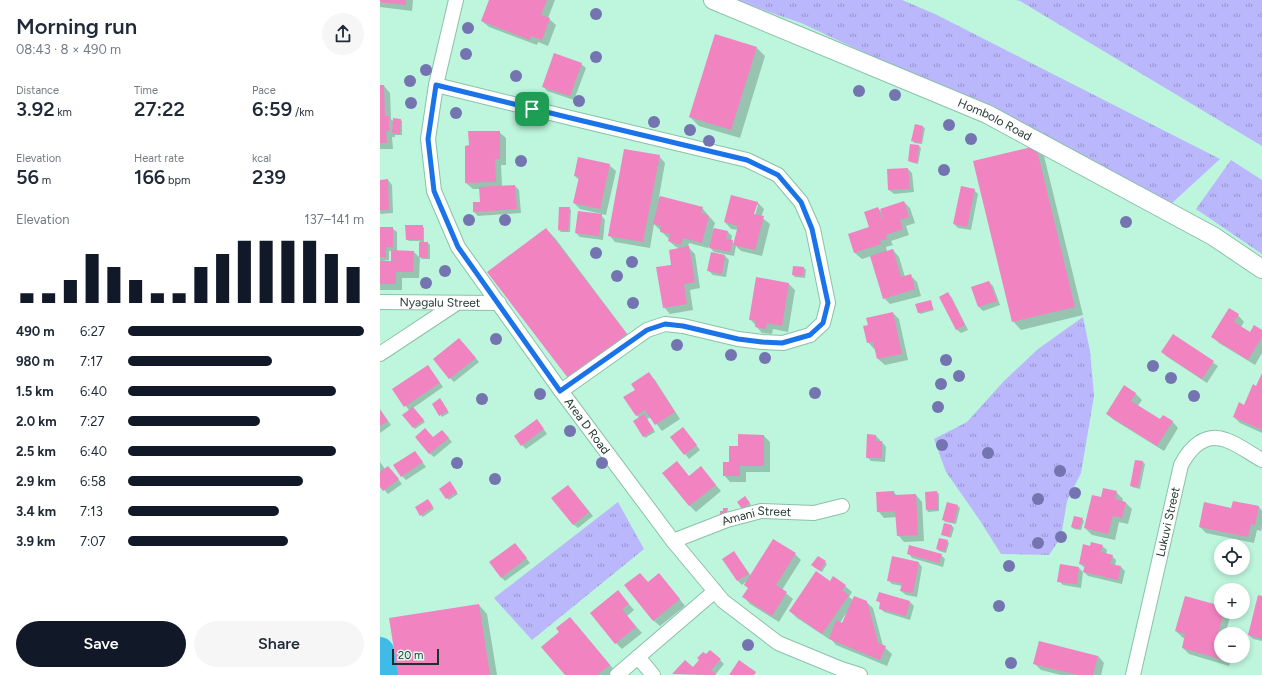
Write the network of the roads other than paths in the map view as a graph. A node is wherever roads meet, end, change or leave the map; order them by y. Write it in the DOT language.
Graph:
graph roads {
  1 [pos="456,0"];
  2 [pos="713,0"];
  3 [pos="436,85"];
  4 [pos="1262,269"];
  5 [pos="380,302"];
  6 [pos="457,303"];
  7 [pos="499,303"];
  8 [pos="380,354"];
  9 [pos="560,391"];
  10 [pos="1262,460"];
  11 [pos="842,506"];
  12 [pos="673,541"];
  13 [pos="715,591"];
  14 [pos="638,657"];
  15 [pos="616,675"];
  16 [pos="653,675"];
  17 [pos="860,675"];
  18 [pos="1133,675"];
  1 -- 3 [label="street, Area D Road"];
  2 -- 4 [label="street, Hombolo Road"];
  3 -- 7 [label="street, Area D Road"];
  3 -- 9 [label="street"];
  5 -- 6 [label="street, Nyagalu Street"];
  6 -- 7 [label="street, Nyagalu Street"];
  6 -- 8 [label="street"];
  7 -- 9 [label="street, Area D Road"];
  9 -- 12 [label="street, Area D Road"];
  10 -- 18 [label="street, Lukuvi Street"];
  11 -- 12 [label="street, Amani Street"];
  12 -- 13 [label="street, Area D Road"];
  13 -- 14 [label="street"];
  13 -- 17 [label="street, Area D Road"];
  14 -- 15 [label="street"];
  14 -- 16 [label="street"];
}
